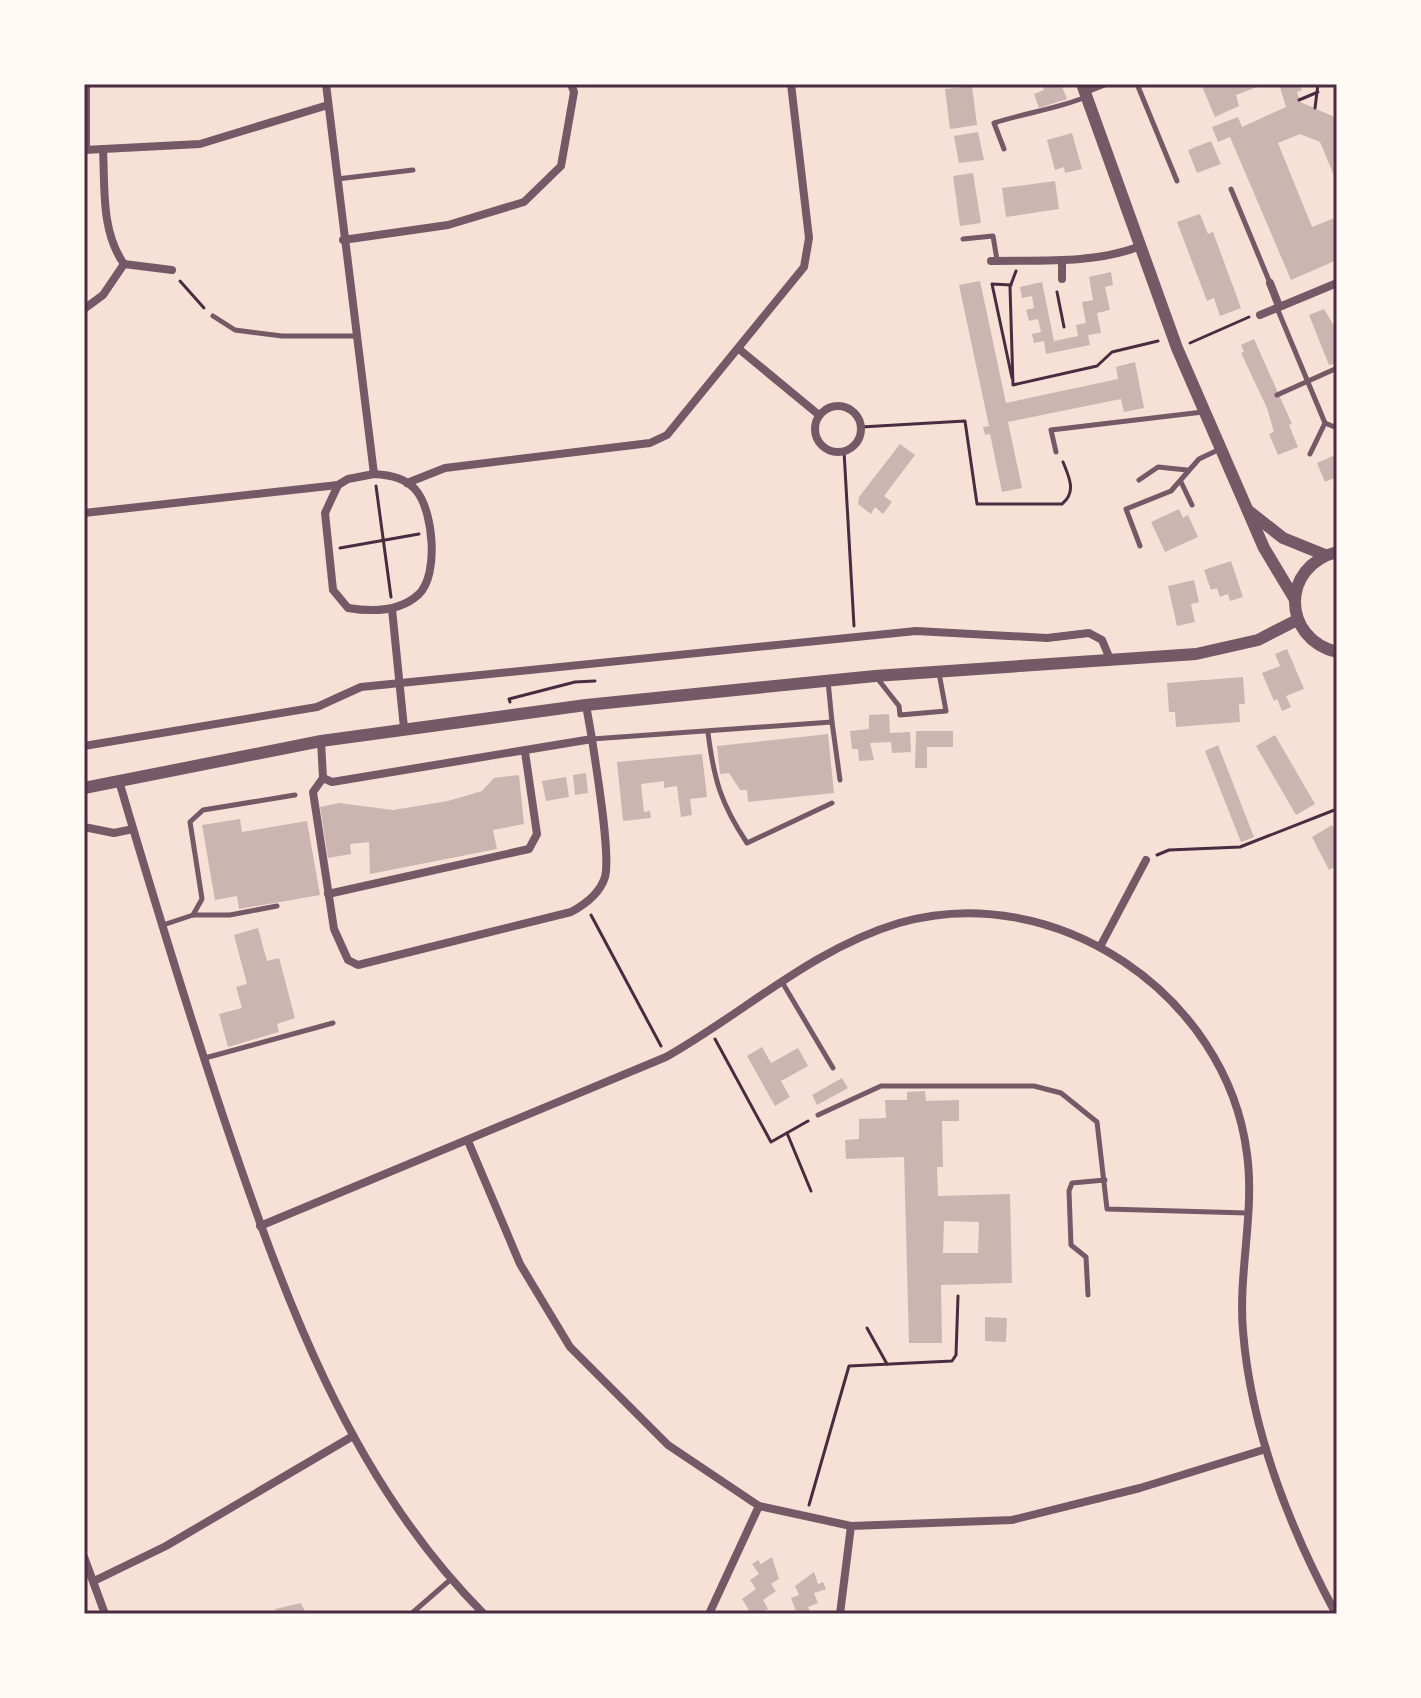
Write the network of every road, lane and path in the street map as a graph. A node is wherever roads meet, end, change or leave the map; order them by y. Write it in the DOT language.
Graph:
graph roads {
  1 [pos="86,84"];
  2 [pos="326,84"];
  3 [pos="571,84"];
  4 [pos="791,84"];
  5 [pos="1103,84"];
  6 [pos="1137,84"];
  7 [pos="1318,84"];
  8 [pos="1085,91"];
  9 [pos="1319,92"];
  10 [pos="1299,100"];
  11 [pos="328,105"];
  12 [pos="1315,108"];
  13 [pos="103,149"];
  14 [pos="1004,149"];
  15 [pos="85,150"];
  16 [pos="413,170"];
  17 [pos="336,179"];
  18 [pos="1177,181"];
  19 [pos="1231,189"];
  20 [pos="963,239"];
  21 [pos="343,240"];
  22 [pos="1138,247"];
  23 [pos="994,261"];
  24 [pos="1020,261"];
  25 [pos="1062,261"];
  26 [pos="124,264"];
  27 [pos="172,270"];
  28 [pos="1062,279"];
  29 [pos="1270,283"];
  30 [pos="1337,283"];
  31 [pos="1011,285"];
  32 [pos="1056,287"];
  33 [pos="1278,307"];
  34 [pos="84,309"];
  35 [pos="1260,315"];
  36 [pos="213,316"];
  37 [pos="1064,327"];
  38 [pos="358,336"];
  39 [pos="1174,342"];
  40 [pos="739,349"];
  41 [pos="1335,369"];
  42 [pos="1308,381"];
  43 [pos="1013,385"];
  44 [pos="1277,395"];
  45 [pos="1203,412"];
  46 [pos="819,415"];
  47 [pos="1325,423"];
  48 [pos="861,427"];
  49 [pos="1337,428"];
  50 [pos="1220,449"];
  51 [pos="844,451"];
  52 [pos="1056,452"];
  53 [pos="1310,454"];
  54 [pos="1187,470"];
  55 [pos="374,474"];
  56 [pos="1139,480"];
  57 [pos="1181,482"];
  58 [pos="407,483"];
  59 [pos="338,485"];
  60 [pos="1192,505"];
  61 [pos="1247,510"];
  62 [pos="84,513"];
  63 [pos="431,532"];
  64 [pos="385,540"];
  65 [pos="1140,546"];
  66 [pos="327,551"];
  67 [pos="1334,552"];
  68 [pos="1294,598"];
  69 [pos="392,609"];
  70 [pos="1297,620"];
  71 [pos="854,638"];
  72 [pos="1337,652"];
  73 [pos="1110,659"];
  74 [pos="939,672"];
  75 [pos="875,676"];
  76 [pos="828,680"];
  77 [pos="400,685"];
  78 [pos="586,705"];
  79 [pos="832,722"];
  80 [pos="404,728"];
  81 [pos="708,733"];
  82 [pos="592,739"];
  83 [pos="321,741"];
  84 [pos="84,746"];
  85 [pos="525,752"];
  86 [pos="323,778"];
  87 [pos="840,780"];
  88 [pos="119,781"];
  89 [pos="84,788"];
  90 [pos="295,795"];
  91 [pos="832,803"];
  92 [pos="1337,809"];
  93 [pos="84,827"];
  94 [pos="133,829"];
  95 [pos="1146,860"];
  96 [pos="328,894"];
  97 [pos="586,905"];
  98 [pos="277,906"];
  99 [pos="193,915"];
  100 [pos="163,925"];
  101 [pos="1101,945"];
  102 [pos="782,982"];
  103 [pos="333,1023"];
  104 [pos="711,1032"];
  105 [pos="666,1057"];
  106 [pos="204,1058"];
  107 [pos="833,1068"];
  108 [pos="818,1115"];
  109 [pos="787,1133"];
  110 [pos="468,1141"];
  111 [pos="1105,1180"];
  112 [pos="811,1191"];
  113 [pos="1247,1213"];
  114 [pos="260,1226"];
  115 [pos="1088,1295"];
  116 [pos="958,1296"];
  117 [pos="867,1328"];
  118 [pos="887,1364"];
  119 [pos="353,1436"];
  120 [pos="1266,1449"];
  121 [pos="759,1506"];
  122 [pos="806,1516"];
  123 [pos="851,1526"];
  124 [pos="84,1557"];
  125 [pos="450,1580"];
  126 [pos="94,1581"];
  127 [pos="105,1614"];
  128 [pos="411,1614"];
  129 [pos="484,1614"];
  130 [pos="709,1614"];
  131 [pos="840,1614"];
  132 [pos="1336,1614"];
  1 -- 15 [label="street"];
  2 -- 11 [label="street"];
  3 -- 21 [label="street"];
  4 -- 40 [label="street"];
  5 -- 8 [label="street"];
  6 -- 18 [label="lane"];
  7 -- 9 [label="path"];
  8 -- 14 [label="lane"];
  8 -- 22 [label="street"];
  9 -- 10 [label="path"];
  9 -- 12 [label="path"];
  11 -- 13 [label="street"];
  11 -- 17 [label="street"];
  13 -- 15 [label="street"];
  13 -- 26 [label="street"];
  16 -- 17 [label="lane"];
  17 -- 21 [label="street"];
  19 -- 29 [label="lane"];
  20 -- 23 [label="lane"];
  21 -- 38 [label="street"];
  22 -- 25 [label="street"];
  22 -- 39 [label="street"];
  23 -- 24 [label="street"];
  24 -- 25 [label="street"];
  24 -- 31 [label="path"];
  25 -- 28 [label="street"];
  26 -- 27 [label="street"];
  26 -- 34 [label="street"];
  27 -- 36 [label="path"];
  29 -- 33 [label="street"];
  30 -- 33 [label="street"];
  31 -- 43 [label="path"];
  31 -- 43 [label="path"];
  32 -- 37 [label="path"];
  33 -- 35 [label="street"];
  33 -- 42 [label="lane"];
  35 -- 39 [label="path"];
  36 -- 38 [label="lane"];
  38 -- 55 [label="street"];
  39 -- 43 [label="path"];
  39 -- 45 [label="street"];
  40 -- 46 [label="street"];
  40 -- 58 [label="street"];
  41 -- 42 [label="lane"];
  42 -- 44 [label="lane"];
  42 -- 47 [label="lane"];
  45 -- 50 [label="street"];
  45 -- 52 [label="lane"];
  46 -- 48 [label="street"];
  46 -- 51 [label="street"];
  47 -- 49 [label="lane"];
  47 -- 53 [label="lane"];
  48 -- 51 [label="street"];
  48 -- 52 [label="path"];
  50 -- 54 [label="lane"];
  50 -- 61 [label="street"];
  51 -- 71 [label="path"];
  54 -- 56 [label="lane"];
  54 -- 57 [label="lane"];
  55 -- 58 [label="street"];
  55 -- 59 [label="street"];
  55 -- 64 [label="path"];
  57 -- 60 [label="lane"];
  57 -- 65 [label="lane"];
  58 -- 63 [label="street"];
  59 -- 62 [label="street"];
  59 -- 66 [label="street"];
  61 -- 67 [label="street"];
  61 -- 68 [label="street"];
  63 -- 64 [label="path"];
  63 -- 69 [label="street"];
  64 -- 66 [label="path"];
  64 -- 69 [label="path"];
  66 -- 69 [label="street"];
  67 -- 68 [label="street"];
  68 -- 70 [label="street"];
  69 -- 77 [label="street"];
  70 -- 72 [label="street"];
  70 -- 73 [label="street"];
  71 -- 73 [label="street"];
  71 -- 77 [label="street"];
  73 -- 74 [label="street"];
  74 -- 75 [label="street"];
  74 -- 75 [label="lane"];
  75 -- 76 [label="street"];
  76 -- 78 [label="street"];
  76 -- 79 [label="lane"];
  77 -- 80 [label="street"];
  77 -- 84 [label="street"];
  78 -- 80 [label="street"];
  78 -- 82 [label="street"];
  79 -- 81 [label="lane"];
  79 -- 87 [label="lane"];
  80 -- 83 [label="street"];
  81 -- 82 [label="lane"];
  81 -- 91 [label="lane"];
  82 -- 85 [label="street"];
  82 -- 97 [label="street"];
  83 -- 86 [label="street"];
  83 -- 88 [label="street"];
  85 -- 86 [label="street"];
  85 -- 96 [label="street"];
  86 -- 96 [label="street"];
  88 -- 89 [label="street"];
  88 -- 94 [label="street"];
  90 -- 99 [label="lane"];
  92 -- 95 [label="path"];
  93 -- 94 [label="street"];
  94 -- 100 [label="street"];
  95 -- 101 [label="street"];
  96 -- 97 [label="street"];
  97 -- 105 [label="path"];
  98 -- 99 [label="lane"];
  99 -- 100 [label="lane"];
  100 -- 106 [label="street"];
  101 -- 102 [label="street"];
  101 -- 113 [label="street"];
  102 -- 104 [label="street"];
  102 -- 107 [label="lane"];
  103 -- 106 [label="lane"];
  104 -- 105 [label="street"];
  104 -- 109 [label="path"];
  105 -- 110 [label="street"];
  106 -- 114 [label="street"];
  108 -- 109 [label="path"];
  108 -- 111 [label="lane"];
  109 -- 112 [label="path"];
  110 -- 114 [label="street"];
  110 -- 121 [label="street"];
  111 -- 113 [label="lane"];
  111 -- 115 [label="lane"];
  113 -- 120 [label="street"];
  114 -- 119 [label="street"];
  116 -- 118 [label="path"];
  117 -- 118 [label="path"];
  118 -- 122 [label="path"];
  119 -- 125 [label="street"];
  119 -- 126 [label="street"];
  120 -- 123 [label="street"];
  120 -- 132 [label="street"];
  121 -- 122 [label="street"];
  121 -- 130 [label="street"];
  122 -- 123 [label="street"];
  123 -- 131 [label="street"];
  124 -- 126 [label="street"];
  125 -- 128 [label="lane"];
  125 -- 129 [label="street"];
  126 -- 127 [label="street"];
}
